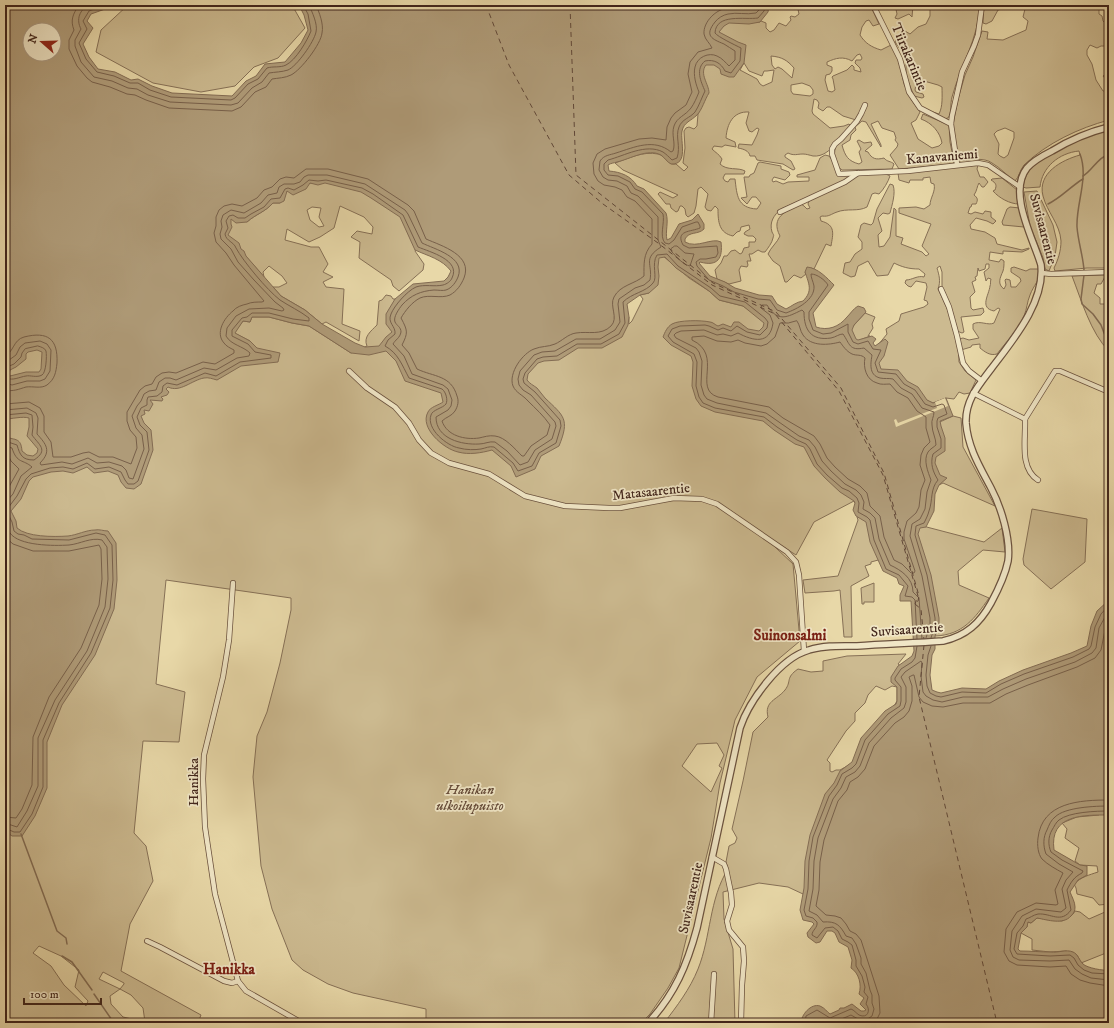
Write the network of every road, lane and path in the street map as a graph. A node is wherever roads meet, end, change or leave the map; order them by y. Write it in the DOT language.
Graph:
graph roads {
  1 [pos="873,5"];
  2 [pos="982,5"];
  3 [pos="865,105"];
  4 [pos="951,124"];
  5 [pos="1109,127"];
  6 [pos="957,164"];
  7 [pos="858,173"];
  8 [pos="1020,187"];
  9 [pos="780,212"];
  10 [pos="1109,272"];
  11 [pos="1042,273"];
  12 [pos="941,288"];
  13 [pos="349,371"];
  14 [pos="982,381"];
  15 [pos="1109,392"];
  16 [pos="973,393"];
  17 [pos="1025,419"];
  18 [pos="1038,480"];
  19 [pos="233,583"];
  20 [pos="804,651"];
  21 [pos="712,857"];
  22 [pos="147,942"];
  23 [pos="714,974"];
  24 [pos="238,981"];
  25 [pos="302,1023"];
  26 [pos="648,1023"];
  27 [pos="711,1023"];
  28 [pos="740,1023"];
  1 -- 4 [label="street, Tiirakarintie"];
  2 -- 4 [label="street"];
  3 -- 7 [label="street, Kanavaniemi"];
  4 -- 6 [label="street"];
  5 -- 8 [label="street, Suvisaarentie"];
  6 -- 7 [label="street, Kanavaniemi"];
  6 -- 8 [label="street, Kanavaniemi"];
  7 -- 9 [label="street"];
  8 -- 11 [label="street, Suvisaarentie"];
  10 -- 11 [label="street"];
  11 -- 14 [label="street, Suvisaarentie"];
  12 -- 14 [label="street"];
  13 -- 20 [label="street, Matasaarentie"];
  14 -- 16 [label="street, Suvisaarentie"];
  15 -- 17 [label="street"];
  16 -- 17 [label="street"];
  16 -- 20 [label="street, Suvisaarentie"];
  17 -- 18 [label="street"];
  19 -- 24 [label="street, Hanikka"];
  20 -- 21 [label="street, Suvisaarentie"];
  21 -- 26 [label="street, Suvisaarentie"];
  21 -- 28 [label="street"];
  22 -- 24 [label="street"];
  23 -- 27 [label="street"];
  24 -- 25 [label="street"];
}
